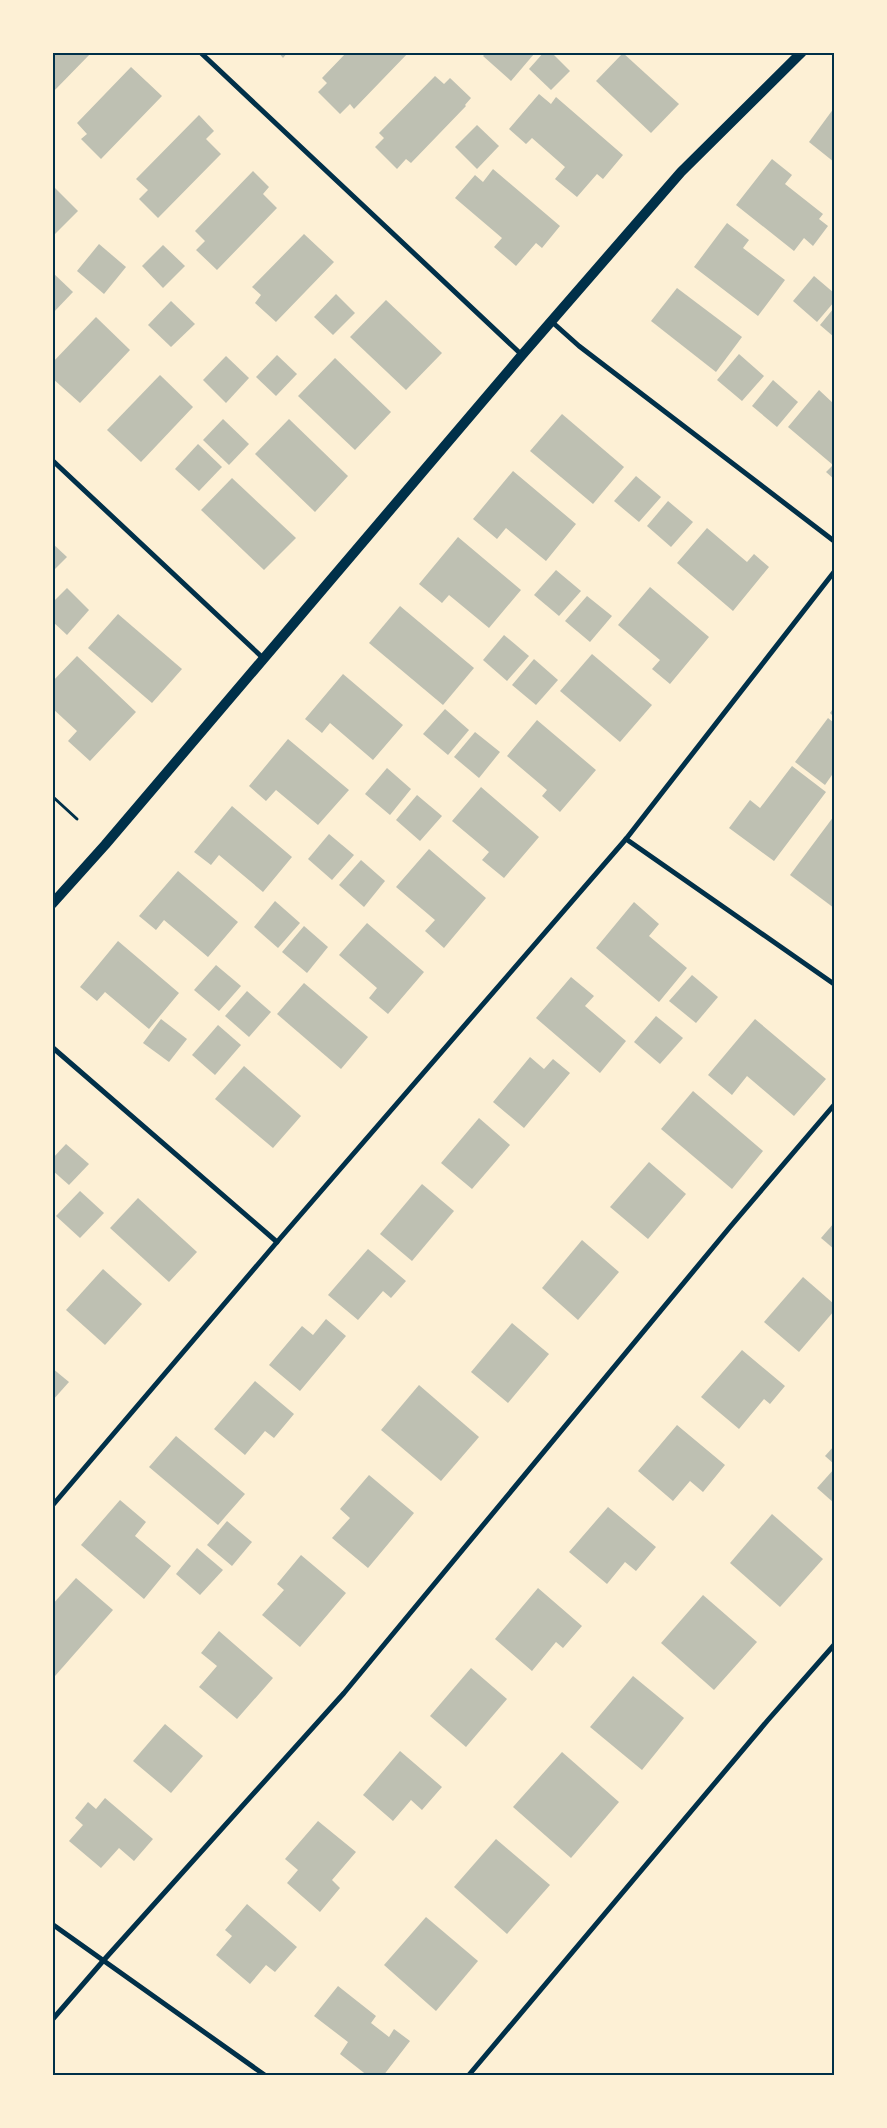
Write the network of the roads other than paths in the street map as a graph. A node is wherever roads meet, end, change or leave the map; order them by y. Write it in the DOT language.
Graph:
graph roads {
  1 [pos="200,52"];
  2 [pos="802,52"];
  3 [pos="551,322"];
  4 [pos="522,355"];
  5 [pos="52,460"];
  6 [pos="834,541"];
  7 [pos="834,572"];
  8 [pos="263,658"];
  9 [pos="626,840"];
  10 [pos="52,904"];
  11 [pos="834,984"];
  12 [pos="52,1047"];
  13 [pos="834,1105"];
  14 [pos="277,1242"];
  15 [pos="52,1506"];
  16 [pos="834,1645"];
  17 [pos="52,1924"];
  18 [pos="103,1961"];
  19 [pos="52,2020"];
  20 [pos="266,2076"];
  21 [pos="468,2076"];
  1 -- 4 [label="street"];
  2 -- 3 [label="main road"];
  3 -- 4 [label="main road"];
  3 -- 6 [label="street"];
  4 -- 8 [label="main road"];
  5 -- 8 [label="street"];
  7 -- 9 [label="street"];
  8 -- 10 [label="main road"];
  9 -- 11 [label="street"];
  9 -- 14 [label="street"];
  12 -- 14 [label="street"];
  13 -- 18 [label="street"];
  14 -- 15 [label="street"];
  16 -- 21 [label="street"];
  17 -- 18 [label="street"];
  18 -- 19 [label="street"];
  18 -- 20 [label="street"];
}
